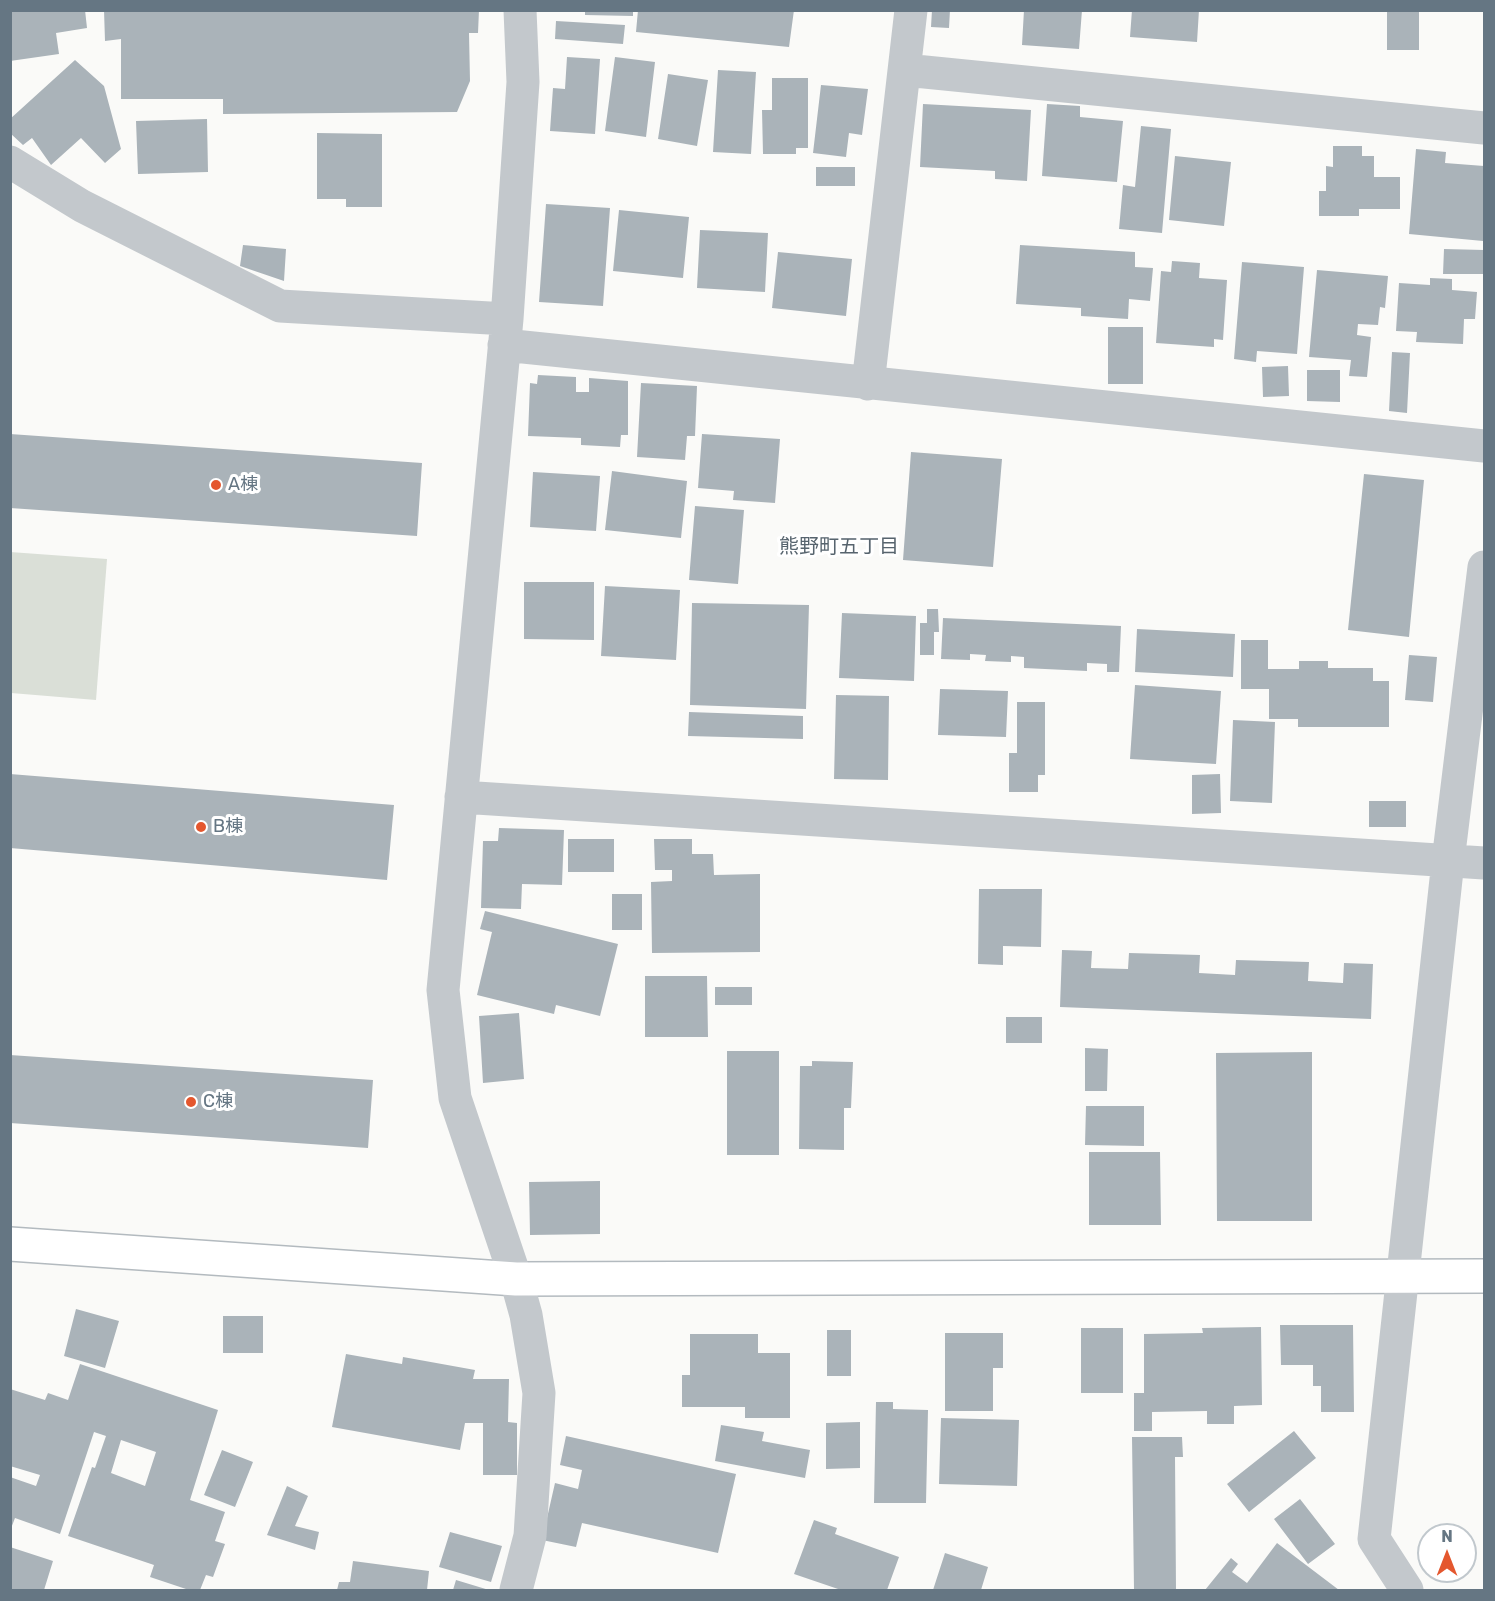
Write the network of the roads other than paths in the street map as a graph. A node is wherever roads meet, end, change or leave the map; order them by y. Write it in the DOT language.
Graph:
graph roads {
  1 [pos="520,10"];
  2 [pos="911,10"];
  3 [pos="905,70"];
  4 [pos="1485,128"];
  5 [pos="10,162"];
  6 [pos="506,332"];
  7 [pos="868,384"];
  8 [pos="1485,446"];
  9 [pos="1485,567"];
  10 [pos="461,797"];
  11 [pos="1448,861"];
  12 [pos="1485,863"];
  13 [pos="10,1245"];
  14 [pos="1485,1276"];
  15 [pos="1402,1277"];
  16 [pos="516,1279"];
  17 [pos="516,1590"];
  18 [pos="1407,1590"];
  1 -- 6 [label="street"];
  2 -- 3 [label="street"];
  3 -- 4 [label="street"];
  3 -- 7 [label="street"];
  5 -- 6 [label="street"];
  6 -- 7 [label="street"];
  6 -- 10 [label="street"];
  7 -- 8 [label="street"];
  9 -- 11 [label="street"];
  10 -- 11 [label="street"];
  10 -- 16 [label="street"];
  11 -- 12 [label="street"];
  11 -- 15 [label="street"];
  13 -- 16 [label="street"];
  14 -- 15 [label="street"];
  15 -- 16 [label="street"];
  15 -- 18 [label="street"];
  16 -- 17 [label="street"];
}
